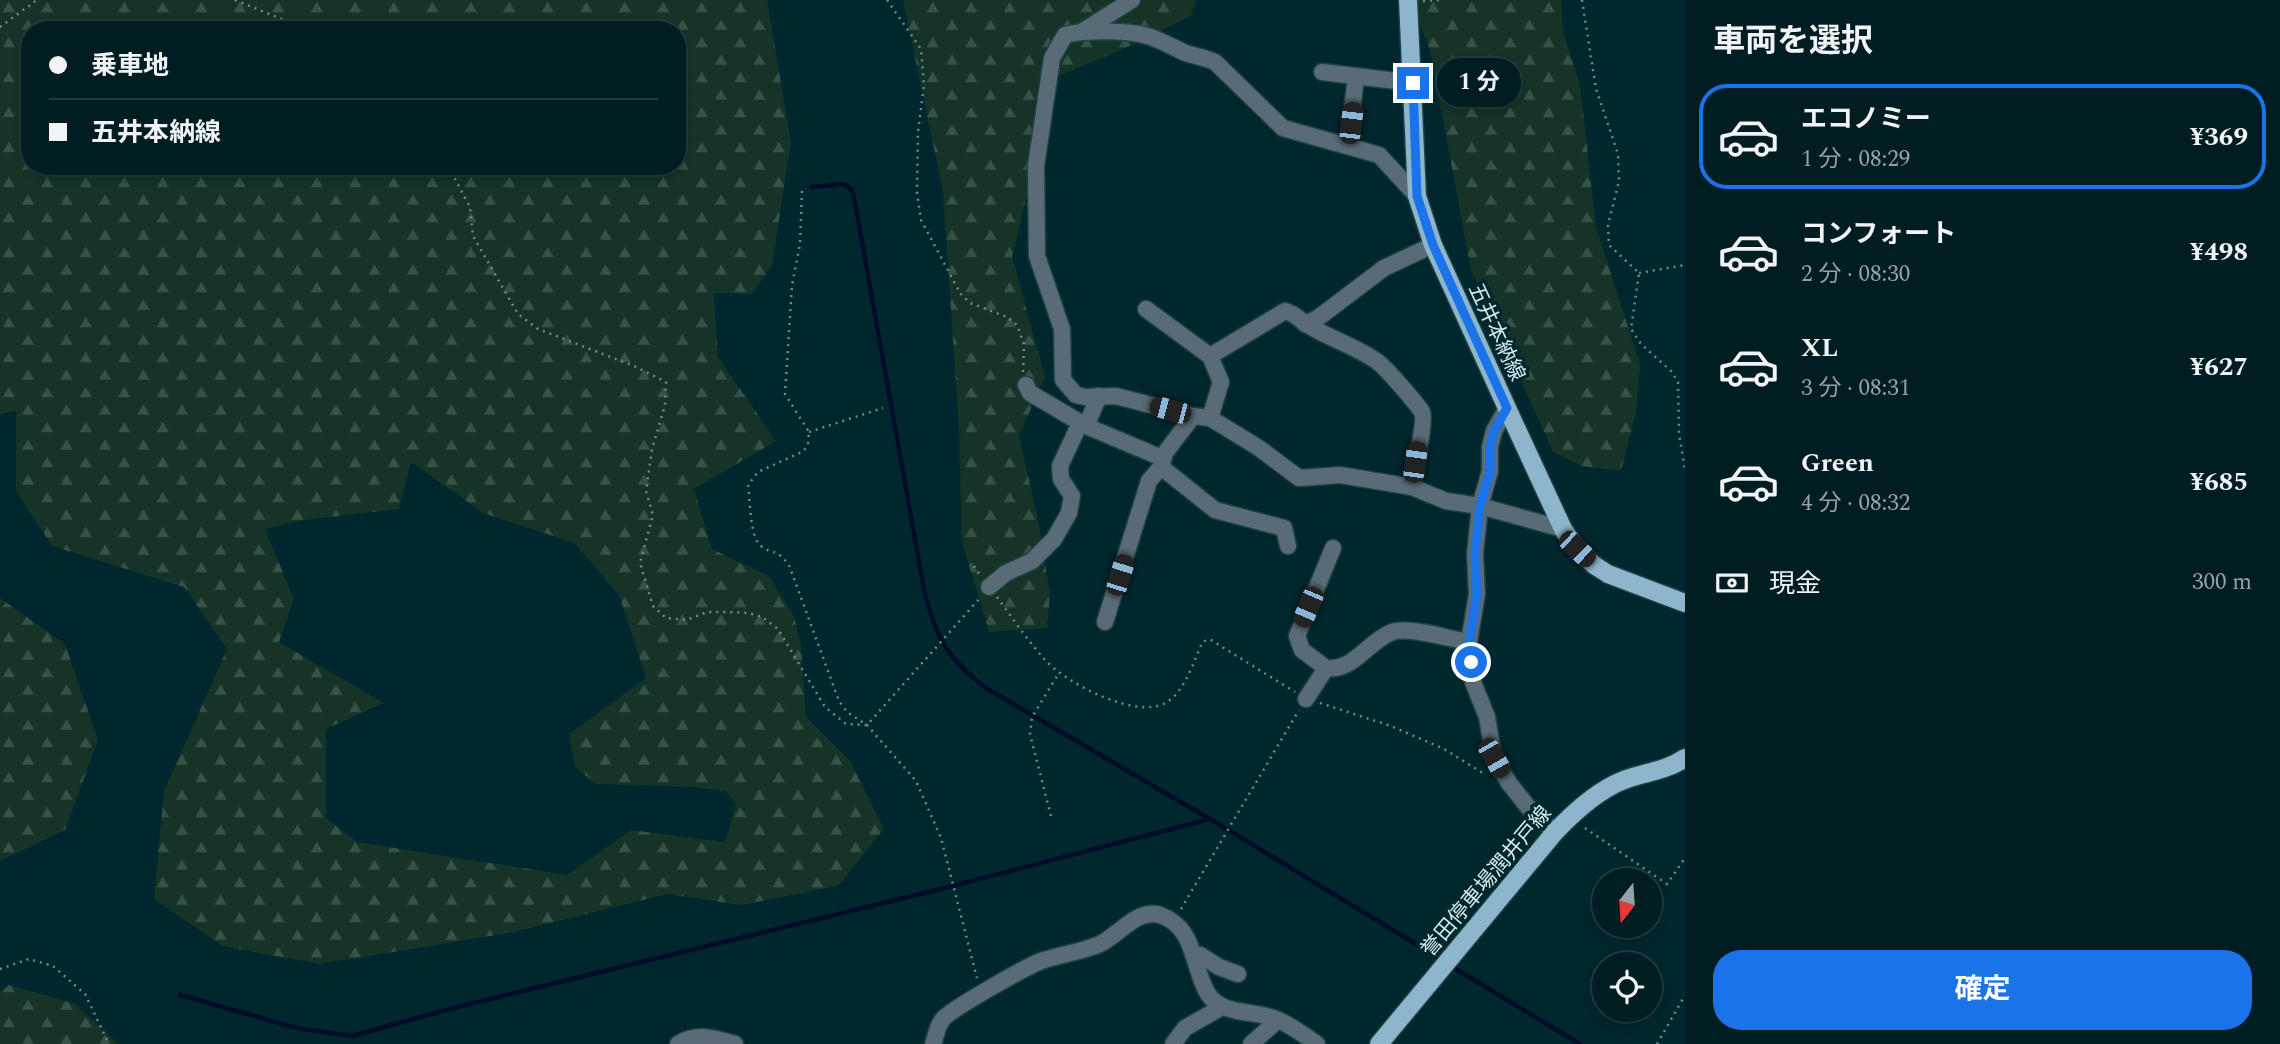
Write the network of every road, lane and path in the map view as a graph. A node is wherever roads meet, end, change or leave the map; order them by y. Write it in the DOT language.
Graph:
graph roads {
  1 [pos="37,0"];
  2 [pos="235,0"];
  3 [pos="887,0"];
  4 [pos="1132,0"];
  5 [pos="1408,0"];
  6 [pos="1582,0"];
  7 [pos="287,21"];
  8 [pos="0,27"];
  9 [pos="1083,31"];
  10 [pos="1322,72"];
  11 [pos="1356,76"];
  12 [pos="1413,83"];
  13 [pos="1348,146"];
  14 [pos="454,175"];
  15 [pos="802,191"];
  16 [pos="1417,196"];
  17 [pos="1433,245"];
  18 [pos="1685,265"];
  19 [pos="1639,273"];
  20 [pos="1146,309"];
  21 [pos="1305,324"];
  22 [pos="1210,356"];
  23 [pos="1026,386"];
  24 [pos="1099,396"];
  25 [pos="883,408"];
  26 [pos="1507,408"];
  27 [pos="1193,416"];
  28 [pos="1210,418"];
  29 [pos="1083,425"];
  30 [pos="809,432"];
  31 [pos="1161,463"];
  32 [pos="1685,469"];
  33 [pos="1412,487"];
  34 [pos="1480,506"];
  35 [pos="1563,529"];
  36 [pos="1288,546"];
  37 [pos="1333,548"];
  38 [pos="989,587"];
  39 [pos="1685,603"];
  40 [pos="1105,622"];
  41 [pos="1469,642"];
  42 [pos="1326,668"];
  43 [pos="1060,672"];
  44 [pos="1306,699"];
  45 [pos="867,725"];
  46 [pos="1685,758"];
  47 [pos="1509,783"];
  48 [pos="1051,817"];
  49 [pos="1585,828"];
  50 [pos="1555,832"];
  51 [pos="1685,858"];
  52 [pos="1174,921"];
  53 [pos="1195,956"];
  54 [pos="0,969"];
  55 [pos="1238,974"];
  56 [pos="981,995"];
  57 [pos="1685,995"];
  58 [pos="1222,1007"];
  59 [pos="1278,1020"];
  60 [pos="109,1044"];
  61 [pos="678,1044"];
  62 [pos="735,1044"];
  63 [pos="933,1044"];
  64 [pos="1174,1044"];
  65 [pos="1251,1044"];
  66 [pos="1317,1044"];
  67 [pos="1381,1044"];
  68 [pos="1657,1044"];
  1 -- 8 [label="path"];
  2 -- 7 [label="path"];
  3 -- 23 [label="path"];
  4 -- 9 [label="street"];
  5 -- 12 [label="main road, 五井本納線"];
  6 -- 19 [label="path"];
  9 -- 13 [label="street"];
  9 -- 24 [label="street"];
  10 -- 11 [label="street"];
  11 -- 12 [label="street"];
  11 -- 13 [label="street"];
  12 -- 16 [label="main road, 五井本納線"];
  13 -- 16 [label="street"];
  14 -- 45 [label="path"];
  15 -- 30 [label="path"];
  16 -- 17 [label="main road, 五井本納線"];
  17 -- 21 [label="street"];
  17 -- 26 [label="main road, 五井本納線"];
  18 -- 19 [label="path"];
  19 -- 32 [label="path"];
  20 -- 22 [label="street"];
  21 -- 22 [label="street"];
  21 -- 33 [label="street"];
  22 -- 28 [label="street"];
  23 -- 29 [label="street"];
  24 -- 27 [label="street"];
  24 -- 29 [label="street"];
  25 -- 30 [label="path"];
  26 -- 34 [label="street"];
  26 -- 35 [label="main road, 五井本納線"];
  27 -- 28 [label="street"];
  27 -- 31 [label="street"];
  28 -- 33 [label="street"];
  29 -- 31 [label="street"];
  29 -- 38 [label="street"];
  30 -- 45 [label="path"];
  31 -- 36 [label="street"];
  31 -- 40 [label="street"];
  33 -- 34 [label="street"];
  34 -- 35 [label="street"];
  34 -- 41 [label="street"];
  35 -- 39 [label="main road, 五井本納線"];
  37 -- 42 [label="street"];
  38 -- 43 [label="path"];
  38 -- 45 [label="path"];
  41 -- 42 [label="street"];
  41 -- 47 [label="street"];
  42 -- 44 [label="street"];
  43 -- 44 [label="path"];
  43 -- 48 [label="path"];
  44 -- 47 [label="path"];
  44 -- 52 [label="path"];
  45 -- 56 [label="path"];
  46 -- 50 [label="main road, 誉田停車場潤井戸線"];
  47 -- 50 [label="street"];
  49 -- 51 [label="path"];
  50 -- 67 [label="main road, 誉田停車場潤井戸線"];
  52 -- 53 [label="street"];
  52 -- 56 [label="street"];
  53 -- 55 [label="street"];
  53 -- 58 [label="street"];
  54 -- 60 [label="path"];
  56 -- 63 [label="street"];
  57 -- 68 [label="path"];
  58 -- 59 [label="street"];
  58 -- 64 [label="street"];
  59 -- 65 [label="street"];
  59 -- 66 [label="street"];
  61 -- 62 [label="street"];
}
